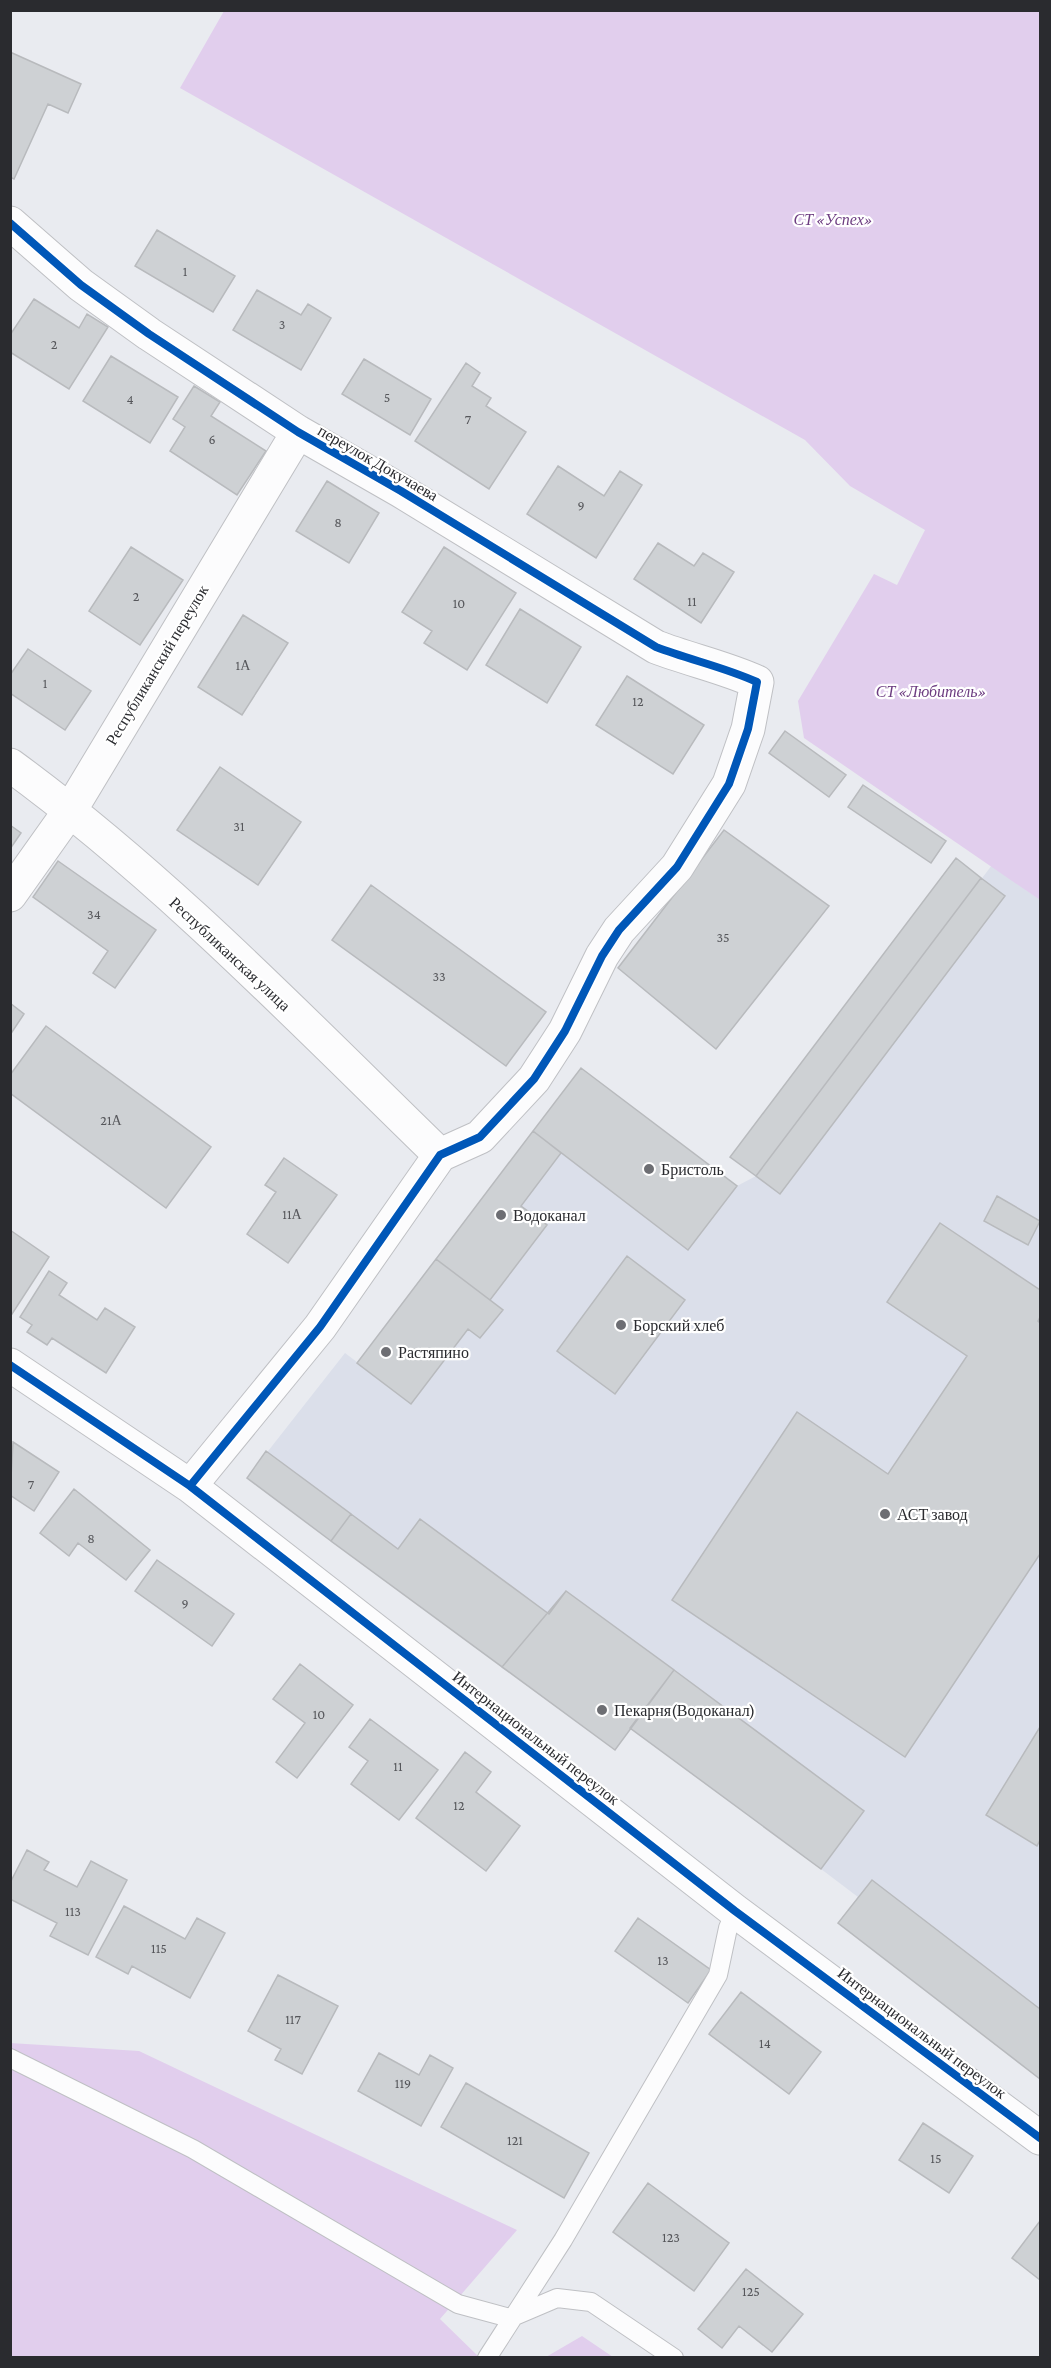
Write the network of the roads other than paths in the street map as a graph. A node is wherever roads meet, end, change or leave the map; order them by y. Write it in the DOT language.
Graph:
graph roads {
  1 [pos="10,223"];
  2 [pos="298,432"];
  3 [pos="10,765"];
  4 [pos="71,809"];
  5 [pos="10,895"];
  6 [pos="440,1155"];
  7 [pos="10,1365"];
  8 [pos="190,1486"];
  9 [pos="735,1911"];
  10 [pos="10,2058"];
  11 [pos="1041,2138"];
  12 [pos="510,2318"];
  13 [pos="487,2358"];
  14 [pos="674,2358"];
  1 -- 2 [label="street, переулок Докучаева"];
  2 -- 4 [label="street, Республиканский переулок"];
  2 -- 6 [label="street, переулок Докучаева"];
  3 -- 4 [label="street, Республиканская улица"];
  4 -- 5 [label="street, Республиканский переулок"];
  4 -- 6 [label="street, Республиканская улица"];
  6 -- 8 [label="street"];
  7 -- 8 [label="street, Интернациональный переулок"];
  8 -- 9 [label="street, Интернациональный переулок"];
  9 -- 11 [label="street, Интернациональный переулок"];
  9 -- 12 [label="lane"];
  10 -- 12 [label="lane"];
  12 -- 13 [label="lane"];
  12 -- 14 [label="lane"];
}
